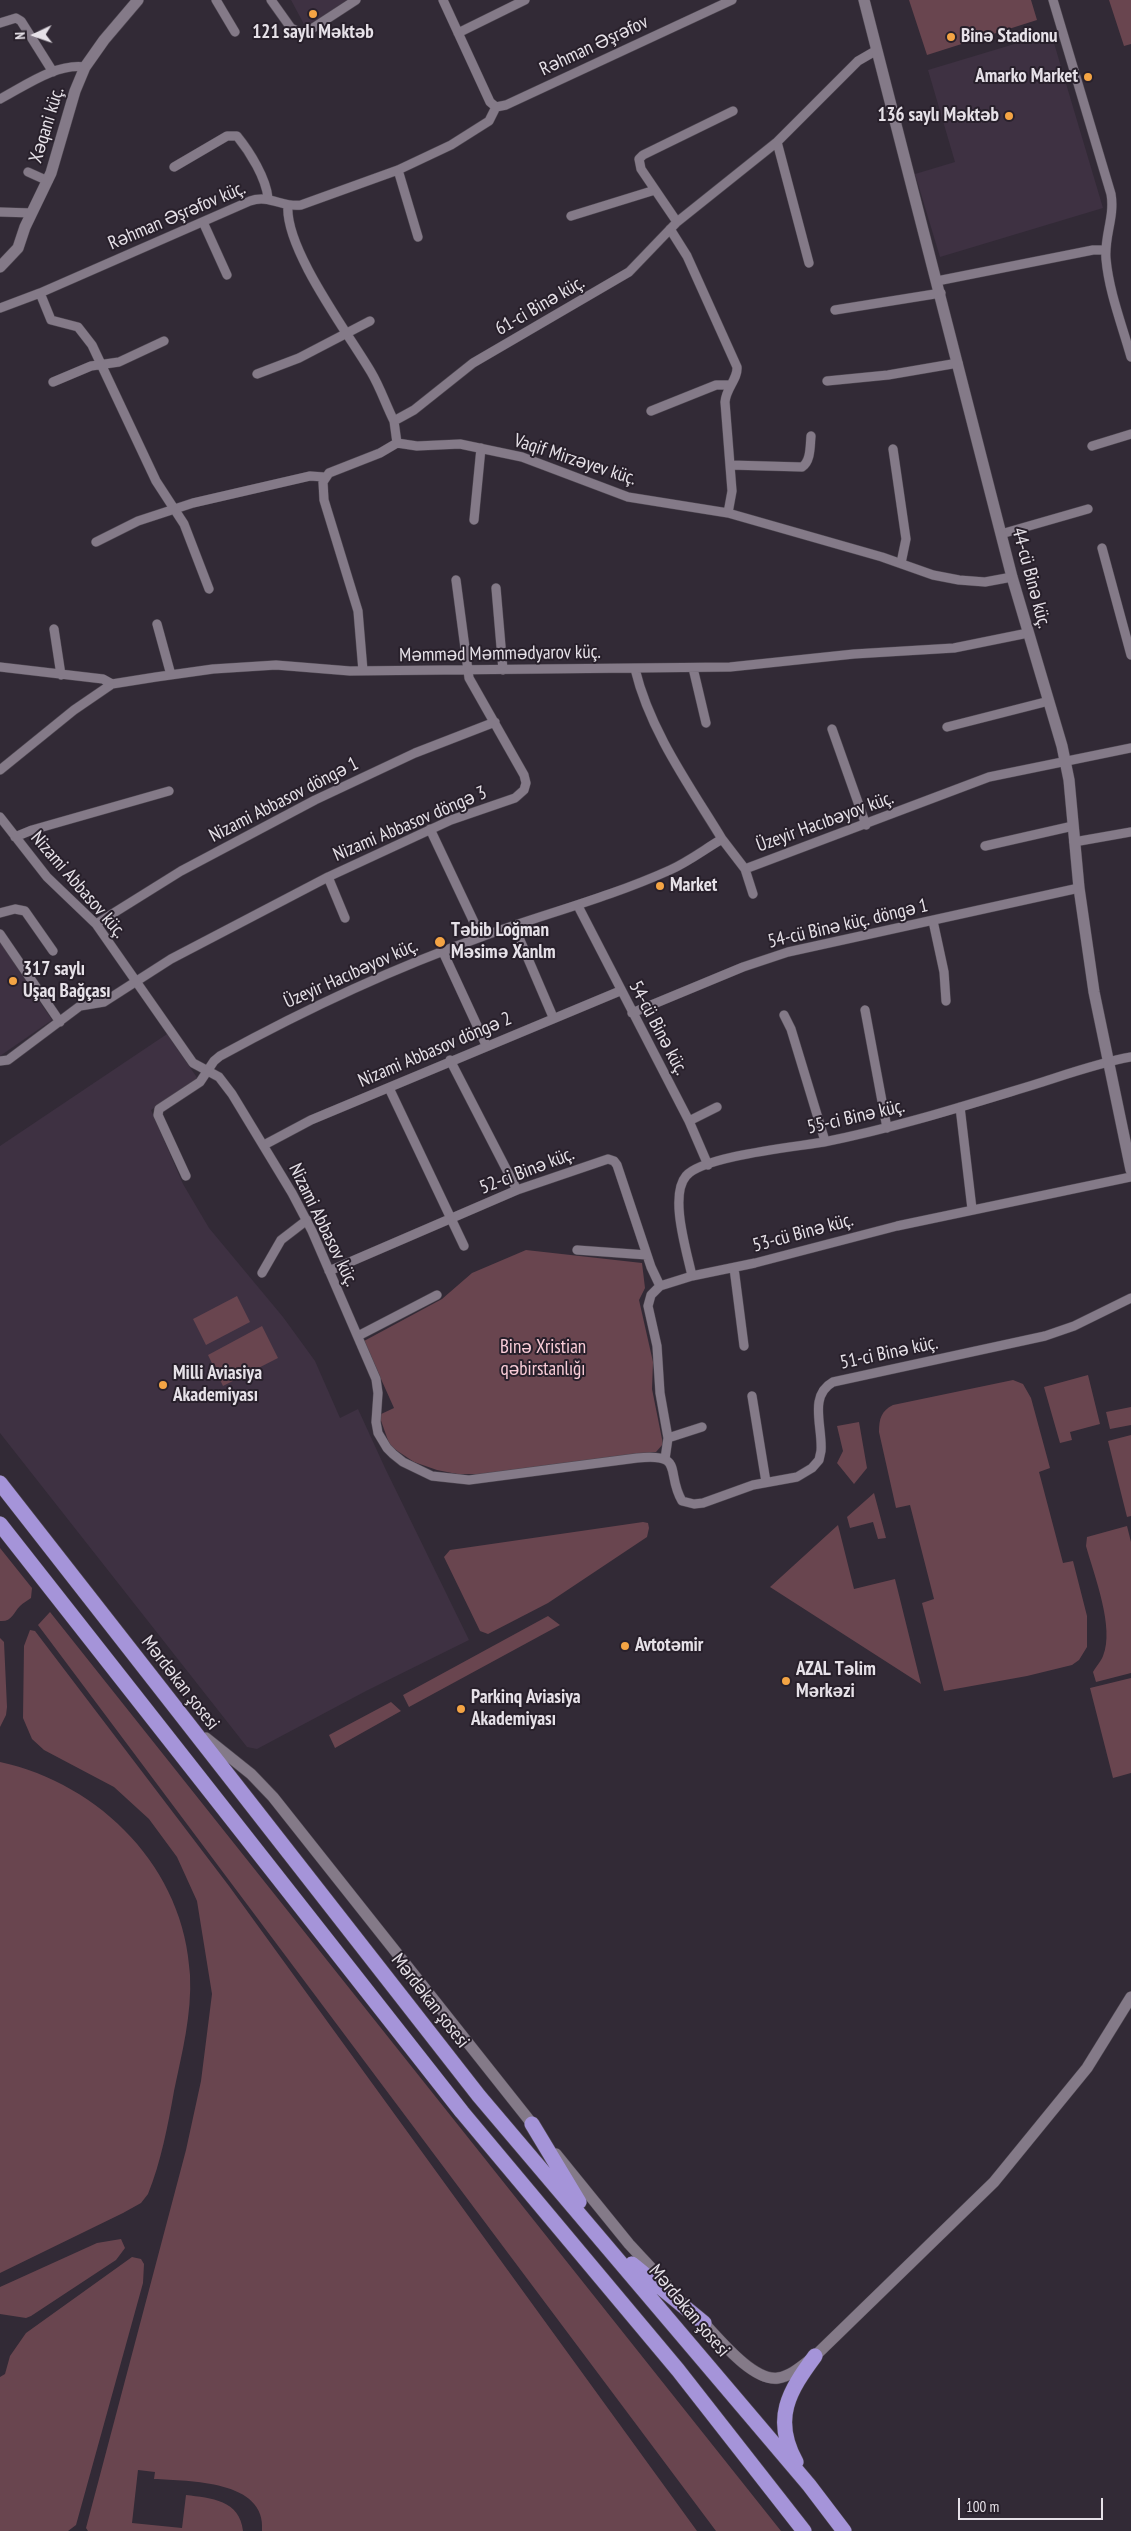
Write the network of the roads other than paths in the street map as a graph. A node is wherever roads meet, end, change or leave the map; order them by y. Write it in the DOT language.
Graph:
graph roads {
  1 [pos="138,0"];
  2 [pos="216,0"];
  3 [pos="271,0"];
  4 [pos="356,0"];
  5 [pos="444,0"];
  6 [pos="526,0"];
  7 [pos="732,0"];
  8 [pos="864,0"];
  9 [pos="1053,0"];
  10 [pos="0,23"];
  11 [pos="235,32"];
  12 [pos="458,33"];
  13 [pos="877,50"];
  14 [pos="86,67"];
  15 [pos="53,72"];
  16 [pos="0,100"];
  17 [pos="496,107"];
  18 [pos="732,111"];
  19 [pos="777,142"];
  20 [pos="174,167"];
  21 [pos="398,170"];
  22 [pos="28,172"];
  23 [pos="48,181"];
  24 [pos="655,190"];
  25 [pos="268,198"];
  26 [pos="288,205"];
  27 [pos="0,212"];
  28 [pos="32,213"];
  29 [pos="571,216"];
  30 [pos="203,222"];
  31 [pos="674,225"];
  32 [pos="418,237"];
  33 [pos="1106,250"];
  34 [pos="809,263"];
  35 [pos="0,267"];
  36 [pos="227,275"];
  37 [pos="937,281"];
  38 [pos="40,293"];
  39 [pos="940,293"];
  40 [pos="0,308"];
  41 [pos="836,310"];
  42 [pos="370,321"];
  43 [pos="346,332"];
  44 [pos="1128,338"];
  45 [pos="164,341"];
  46 [pos="1131,357"];
  47 [pos="958,363"];
  48 [pos="102,365"];
  49 [pos="258,374"];
  50 [pos="827,381"];
  51 [pos="53,382"];
  52 [pos="729,385"];
  53 [pos="651,411"];
  54 [pos="394,421"];
  55 [pos="1131,434"];
  56 [pos="811,436"];
  57 [pos="397,443"];
  58 [pos="1092,446"];
  59 [pos="481,448"];
  60 [pos="893,449"];
  61 [pos="730,465"];
  62 [pos="324,477"];
  63 [pos="1088,509"];
  64 [pos="176,510"];
  65 [pos="728,513"];
  66 [pos="474,520"];
  67 [pos="1001,534"];
  68 [pos="96,542"];
  69 [pos="1102,548"];
  70 [pos="901,563"];
  71 [pos="1012,578"];
  72 [pos="456,580"];
  73 [pos="496,588"];
  74 [pos="209,589"];
  75 [pos="157,624"];
  76 [pos="54,630"];
  77 [pos="1028,633"];
  78 [pos="1131,655"];
  79 [pos="0,667"];
  80 [pos="694,668"];
  81 [pos="635,669"];
  82 [pos="504,670"];
  83 [pos="364,671"];
  84 [pos="467,671"];
  85 [pos="61,675"];
  86 [pos="171,675"];
  87 [pos="112,684"];
  88 [pos="1049,701"];
  89 [pos="495,722"];
  90 [pos="706,724"];
  91 [pos="947,727"];
  92 [pos="832,729"];
  93 [pos="1131,748"];
  94 [pos="1066,760"];
  95 [pos="0,770"];
  96 [pos="169,791"];
  97 [pos="0,817"];
  98 [pos="866,824"];
  99 [pos="1073,826"];
  100 [pos="430,829"];
  101 [pos="1131,832"];
  102 [pos="15,837"];
  103 [pos="722,839"];
  104 [pos="1074,842"];
  105 [pos="985,846"];
  106 [pos="745,869"];
  107 [pos="328,877"];
  108 [pos="1079,888"];
  109 [pos="753,894"];
  110 [pos="578,906"];
  111 [pos="0,913"];
  112 [pos="345,918"];
  113 [pos="932,921"];
  114 [pos="96,924"];
  115 [pos="514,926"];
  116 [pos="0,934"];
  117 [pos="481,937"];
  118 [pos="53,951"];
  119 [pos="443,952"];
  120 [pos="136,981"];
  121 [pos="620,991"];
  122 [pos="946,1001"];
  123 [pos="865,1010"];
  124 [pos="632,1013"];
  125 [pos="784,1015"];
  126 [pos="553,1017"];
  127 [pos="60,1022"];
  128 [pos="486,1045"];
  129 [pos="1131,1057"];
  130 [pos="0,1060"];
  131 [pos="450,1060"];
  132 [pos="1107,1062"];
  133 [pos="207,1071"];
  134 [pos="389,1088"];
  135 [pos="717,1107"];
  136 [pos="960,1107"];
  137 [pos="689,1121"];
  138 [pos="887,1128"];
  139 [pos="825,1142"];
  140 [pos="264,1145"];
  141 [pos="708,1165"];
  142 [pos="1131,1170"];
  143 [pos="186,1176"];
  144 [pos="1131,1177"];
  145 [pos="517,1190"];
  146 [pos="972,1209"];
  147 [pos="452,1218"];
  148 [pos="307,1220"];
  149 [pos="464,1246"];
  150 [pos="577,1250"];
  151 [pos="647,1255"];
  152 [pos="734,1268"];
  153 [pos="329,1270"];
  154 [pos="262,1273"];
  155 [pos="692,1276"];
  156 [pos="660,1286"];
  157 [pos="437,1295"];
  158 [pos="1131,1298"];
  159 [pos="358,1336"];
  160 [pos="744,1346"];
  161 [pos="752,1396"];
  162 [pos="702,1427"];
  163 [pos="668,1438"];
  164 [pos="665,1459"];
  165 [pos="766,1482"];
  166 [pos="0,1483"];
  167 [pos="0,1524"];
  168 [pos="160,1690"];
  169 [pos="1131,1997"];
  170 [pos="532,2124"];
  171 [pos="602,2239"];
  172 [pos="704,2323"];
  173 [pos="815,2356"];
  174 [pos="809,2485"];
  175 [pos="823,2503"];
  176 [pos="787,2510"];
  177 [pos="798,2531"];
  178 [pos="804,2531"];
  179 [pos="844,2531"];
  180 [pos="850,2531"];
  1 -- 14 [label="street, Xəqani küç."];
  2 -- 11 [label="street"];
  3 -- 4 [label="street"];
  5 -- 12 [label="street"];
  6 -- 12 [label="street"];
  7 -- 17 [label="street, Rəhman Əşrəfov"];
  8 -- 13 [label="street, 44-cü Binə küç."];
  9 -- 33 [label="street"];
  10 -- 15 [label="street"];
  12 -- 17 [label="street"];
  13 -- 19 [label="street, 61-ci Binə küç."];
  13 -- 37 [label="street, 44-cü Binə küç."];
  14 -- 15 [label="street"];
  14 -- 23 [label="street, Xəqani küç."];
  15 -- 16 [label="street"];
  17 -- 21 [label="street, Rəhman Əşrəfov küç."];
  18 -- 24 [label="street"];
  19 -- 31 [label="street, 61-ci Binə küç."];
  19 -- 34 [label="street"];
  20 -- 25 [label="street"];
  21 -- 26 [label="street, Rəhman Əşrəfov küç."];
  21 -- 32 [label="street"];
  22 -- 23 [label="street"];
  23 -- 28 [label="street, Xəqani küç."];
  24 -- 29 [label="street"];
  24 -- 31 [label="street"];
  25 -- 26 [label="street, Rəhman Əşrəfov küç."];
  25 -- 30 [label="street, Rəhman Əşrəfov küç."];
  26 -- 43 [label="street"];
  27 -- 28 [label="street"];
  28 -- 35 [label="street, Xəqani küç."];
  30 -- 36 [label="street"];
  30 -- 38 [label="street, Rəhman Əşrəfov küç."];
  31 -- 52 [label="street"];
  31 -- 54 [label="street, 61-ci Binə küç."];
  33 -- 37 [label="street"];
  33 -- 44 [label="street"];
  37 -- 39 [label="street, 44-cü Binə küç."];
  38 -- 40 [label="street, Rəhman Əşrəfov küç."];
  38 -- 48 [label="street"];
  39 -- 41 [label="street"];
  39 -- 47 [label="street, 44-cü Binə küç."];
  42 -- 43 [label="street"];
  43 -- 49 [label="street"];
  43 -- 54 [label="street"];
  44 -- 46 [label="street"];
  45 -- 48 [label="street"];
  47 -- 50 [label="street"];
  47 -- 67 [label="street, 44-cü Binə küç."];
  48 -- 51 [label="street"];
  48 -- 64 [label="street"];
  52 -- 53 [label="street"];
  52 -- 61 [label="street"];
  54 -- 57 [label="street"];
  55 -- 58 [label="street"];
  56 -- 61 [label="street"];
  57 -- 59 [label="street, Vaqif Mirzəyev küç."];
  57 -- 62 [label="street"];
  59 -- 65 [label="street, Vaqif Mirzəyev küç."];
  59 -- 66 [label="street"];
  60 -- 70 [label="street"];
  61 -- 65 [label="street"];
  62 -- 64 [label="street"];
  62 -- 83 [label="street"];
  63 -- 67 [label="street"];
  64 -- 68 [label="street"];
  64 -- 74 [label="street"];
  65 -- 70 [label="street, Vaqif Mirzəyev küç."];
  67 -- 71 [label="street, 44-cü Binə küç."];
  69 -- 78 [label="street"];
  70 -- 71 [label="street, Vaqif Mirzəyev küç."];
  71 -- 77 [label="street, 44-cü Binə küç."];
  72 -- 84 [label="street, Nizami Abbasov döngə 3"];
  73 -- 82 [label="street"];
  75 -- 86 [label="street"];
  76 -- 85 [label="street"];
  77 -- 80 [label="street, Məmməd Məmmədyarov küç."];
  77 -- 88 [label="street, 44-cü Binə küç."];
  79 -- 85 [label="street"];
  80 -- 81 [label="street, Məmməd Məmmədyarov küç."];
  80 -- 90 [label="street"];
  81 -- 82 [label="street, Məmməd Məmmədyarov küç."];
  81 -- 103 [label="street"];
  82 -- 84 [label="street, Məmməd Məmmədyarov küç."];
  83 -- 84 [label="street, Məmməd Məmmədyarov küç."];
  83 -- 86 [label="street, Məmməd Məmmədyarov küç."];
  84 -- 89 [label="street, Nizami Abbasov döngə 3"];
  85 -- 87 [label="street"];
  86 -- 87 [label="street, Məmməd Məmmədyarov küç."];
  87 -- 95 [label="street, Məmməd Məmmədyarov küç."];
  88 -- 91 [label="street"];
  88 -- 94 [label="street, 44-cü Binə küç."];
  89 -- 100 [label="street, Nizami Abbasov döngə 3"];
  89 -- 114 [label="street, Nizami Abbasov döngə 1"];
  92 -- 98 [label="street"];
  93 -- 94 [label="street, Üzeyir Hacıbəyov küç."];
  94 -- 98 [label="street, Üzeyir Hacıbəyov küç."];
  94 -- 99 [label="street, 44-cü Binə küç."];
  96 -- 102 [label="street"];
  97 -- 102 [label="street, Nizami Abbasov küç."];
  98 -- 106 [label="street, Üzeyir Hacıbəyov küç."];
  99 -- 104 [label="street, 44-cü Binə küç."];
  99 -- 105 [label="street"];
  100 -- 107 [label="street, Nizami Abbasov döngə 3"];
  100 -- 117 [label="street"];
  101 -- 104 [label="street"];
  102 -- 114 [label="street, Nizami Abbasov küç."];
  103 -- 106 [label="street, Üzeyir Hacıbəyov küç."];
  103 -- 110 [label="street, Üzeyir Hacıbəyov küç."];
  104 -- 108 [label="street, 44-cü Binə küç."];
  106 -- 109 [label="street"];
  107 -- 112 [label="street"];
  107 -- 120 [label="street, Nizami Abbasov döngə 3"];
  108 -- 113 [label="street, 54-cü Binə küç. döngə 1"];
  108 -- 132 [label="street, 44-cü Binə küç."];
  110 -- 115 [label="street, Üzeyir Hacıbəyov küç."];
  110 -- 121 [label="street, 54-cü Binə küç."];
  111 -- 118 [label="street"];
  113 -- 122 [label="street"];
  113 -- 124 [label="street, 54-cü Binə küç. döngə 1"];
  114 -- 120 [label="street, Nizami Abbasov küç."];
  115 -- 117 [label="street, Üzeyir Hacıbəyov küç."];
  115 -- 126 [label="street"];
  116 -- 127 [label="street"];
  117 -- 119 [label="street, Üzeyir Hacıbəyov küç."];
  119 -- 128 [label="street"];
  119 -- 133 [label="street, Üzeyir Hacıbəyov küç."];
  120 -- 127 [label="street, Nizami Abbasov döngə 3"];
  120 -- 133 [label="street, Nizami Abbasov küç."];
  121 -- 124 [label="street, 54-cü Binə küç."];
  121 -- 126 [label="street, Nizami Abbasov döngə 2"];
  123 -- 138 [label="street"];
  124 -- 137 [label="street, 54-cü Binə küç."];
  125 -- 139 [label="street"];
  126 -- 128 [label="street, Nizami Abbasov döngə 2"];
  127 -- 130 [label="street, Nizami Abbasov döngə 3"];
  128 -- 131 [label="street, Nizami Abbasov döngə 2"];
  129 -- 132 [label="street, 55-ci Binə küç."];
  131 -- 134 [label="street, Nizami Abbasov döngə 2"];
  131 -- 145 [label="street"];
  132 -- 136 [label="street, 55-ci Binə küç."];
  132 -- 142 [label="street, 44-cü Binə küç."];
  133 -- 140 [label="street, Nizami Abbasov küç."];
  133 -- 143 [label="street, Üzeyir Hacıbəyov küç."];
  134 -- 140 [label="street, Nizami Abbasov döngə 2"];
  134 -- 147 [label="street"];
  135 -- 137 [label="street"];
  136 -- 138 [label="street, 55-ci Binə küç."];
  136 -- 146 [label="street"];
  137 -- 141 [label="street, 54-cü Binə küç."];
  138 -- 139 [label="street, 55-ci Binə küç."];
  139 -- 141 [label="street, 55-ci Binə küç."];
  140 -- 148 [label="street, Nizami Abbasov küç."];
  141 -- 155 [label="street, 55-ci Binə küç."];
  144 -- 146 [label="street, 53-cü Binə küç."];
  145 -- 147 [label="street, 52-ci Binə küç."];
  145 -- 151 [label="street, 52-ci Binə küç."];
  146 -- 152 [label="street, 53-cü Binə küç."];
  147 -- 149 [label="street"];
  147 -- 153 [label="street, 52-ci Binə küç."];
  148 -- 153 [label="street, Nizami Abbasov küç."];
  148 -- 154 [label="street"];
  150 -- 151 [label="street"];
  151 -- 156 [label="street, 52-ci Binə küç."];
  152 -- 155 [label="street, 53-cü Binə küç."];
  152 -- 160 [label="street"];
  153 -- 159 [label="street, Nizami Abbasov küç."];
  155 -- 156 [label="street, 53-cü Binə küç."];
  156 -- 163 [label="street"];
  157 -- 159 [label="street"];
  158 -- 165 [label="street, 51-ci Binə küç."];
  159 -- 164 [label="street, Nizami Abbasov küç."];
  161 -- 165 [label="street"];
  162 -- 163 [label="street"];
  163 -- 164 [label="street"];
  164 -- 165 [label="street, 51-ci Binə küç."];
  166 -- 168 [label="highway, Mərdəkan şosesi"];
  167 -- 176 [label="highway"];
  168 -- 170 [label="street"];
  168 -- 171 [label="highway, Mərdəkan şosesi"];
  169 -- 173 [label="street"];
  170 -- 171 [label="highway"];
  170 -- 172 [label="street"];
  171 -- 172 [label="highway"];
  171 -- 174 [label="highway, Mərdəkan şosesi"];
  172 -- 173 [label="street"];
  173 -- 174 [label="highway"];
  174 -- 175 [label="highway, Mərdəkan şosesi"];
  175 -- 179 [label="highway, Mərdəkan şosesi"];
  175 -- 180 [label="highway"];
  176 -- 177 [label="highway"];
  176 -- 178 [label="highway"];
}
